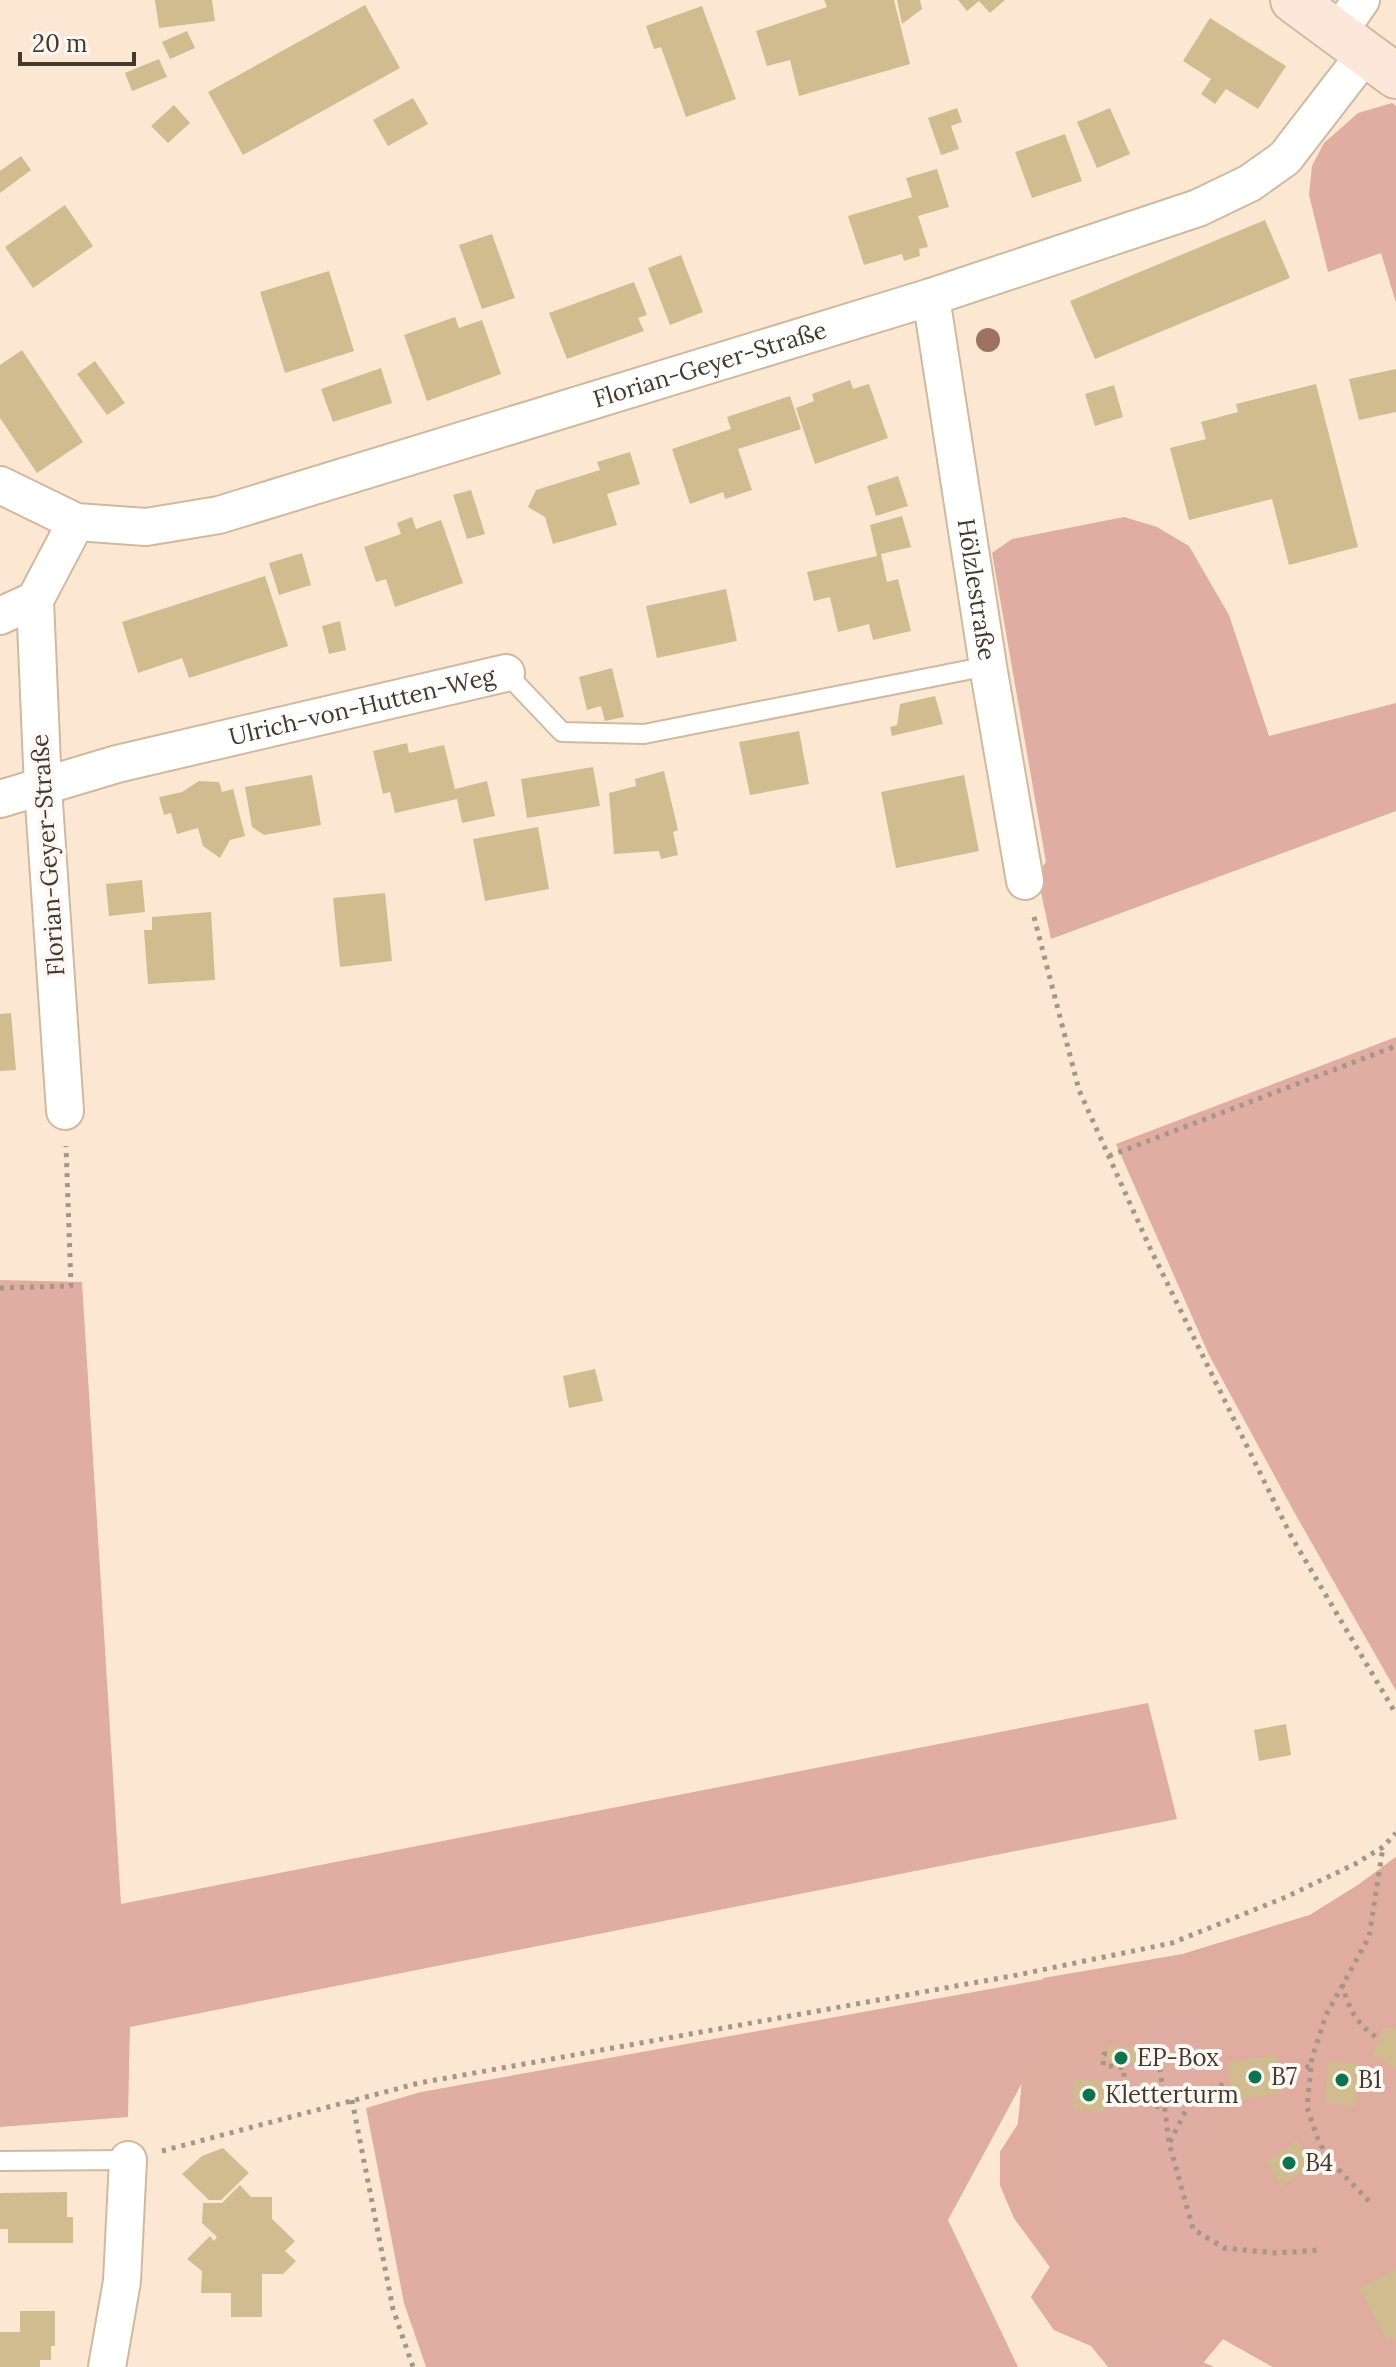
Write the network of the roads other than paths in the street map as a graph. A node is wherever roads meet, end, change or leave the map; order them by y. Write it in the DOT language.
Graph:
graph roads {
  1 [pos="1293,0"];
  2 [pos="1365,40"];
  3 [pos="931,297"];
  4 [pos="0,485"];
  5 [pos="76,522"];
  6 [pos="35,600"];
  7 [pos="0,616"];
  8 [pos="988,666"];
  9 [pos="506,673"];
  10 [pos="43,788"];
  11 [pos="0,799"];
  12 [pos="1025,881"];
  13 [pos="65,1111"];
  14 [pos="128,2160"];
  15 [pos="0,2161"];
  16 [pos="107,2367"];
  1 -- 2 [label="street"];
  2 -- 3 [label="street, Florian-Geyer-Straße"];
  3 -- 5 [label="street, Florian-Geyer-Straße"];
  3 -- 8 [label="street, Hölzlestraße"];
  4 -- 5 [label="street"];
  5 -- 6 [label="street"];
  6 -- 7 [label="street"];
  6 -- 10 [label="street, Florian-Geyer-Straße"];
  8 -- 9 [label="lane, Ulrich-von-Hutten-Weg"];
  8 -- 12 [label="street, Hölzlestraße"];
  9 -- 10 [label="street, Ulrich-von-Hutten-Weg"];
  10 -- 11 [label="street, Ulrich-von-Hutten-Weg"];
  10 -- 13 [label="street, Florian-Geyer-Straße"];
  14 -- 15 [label="lane"];
  14 -- 16 [label="street"];
}
